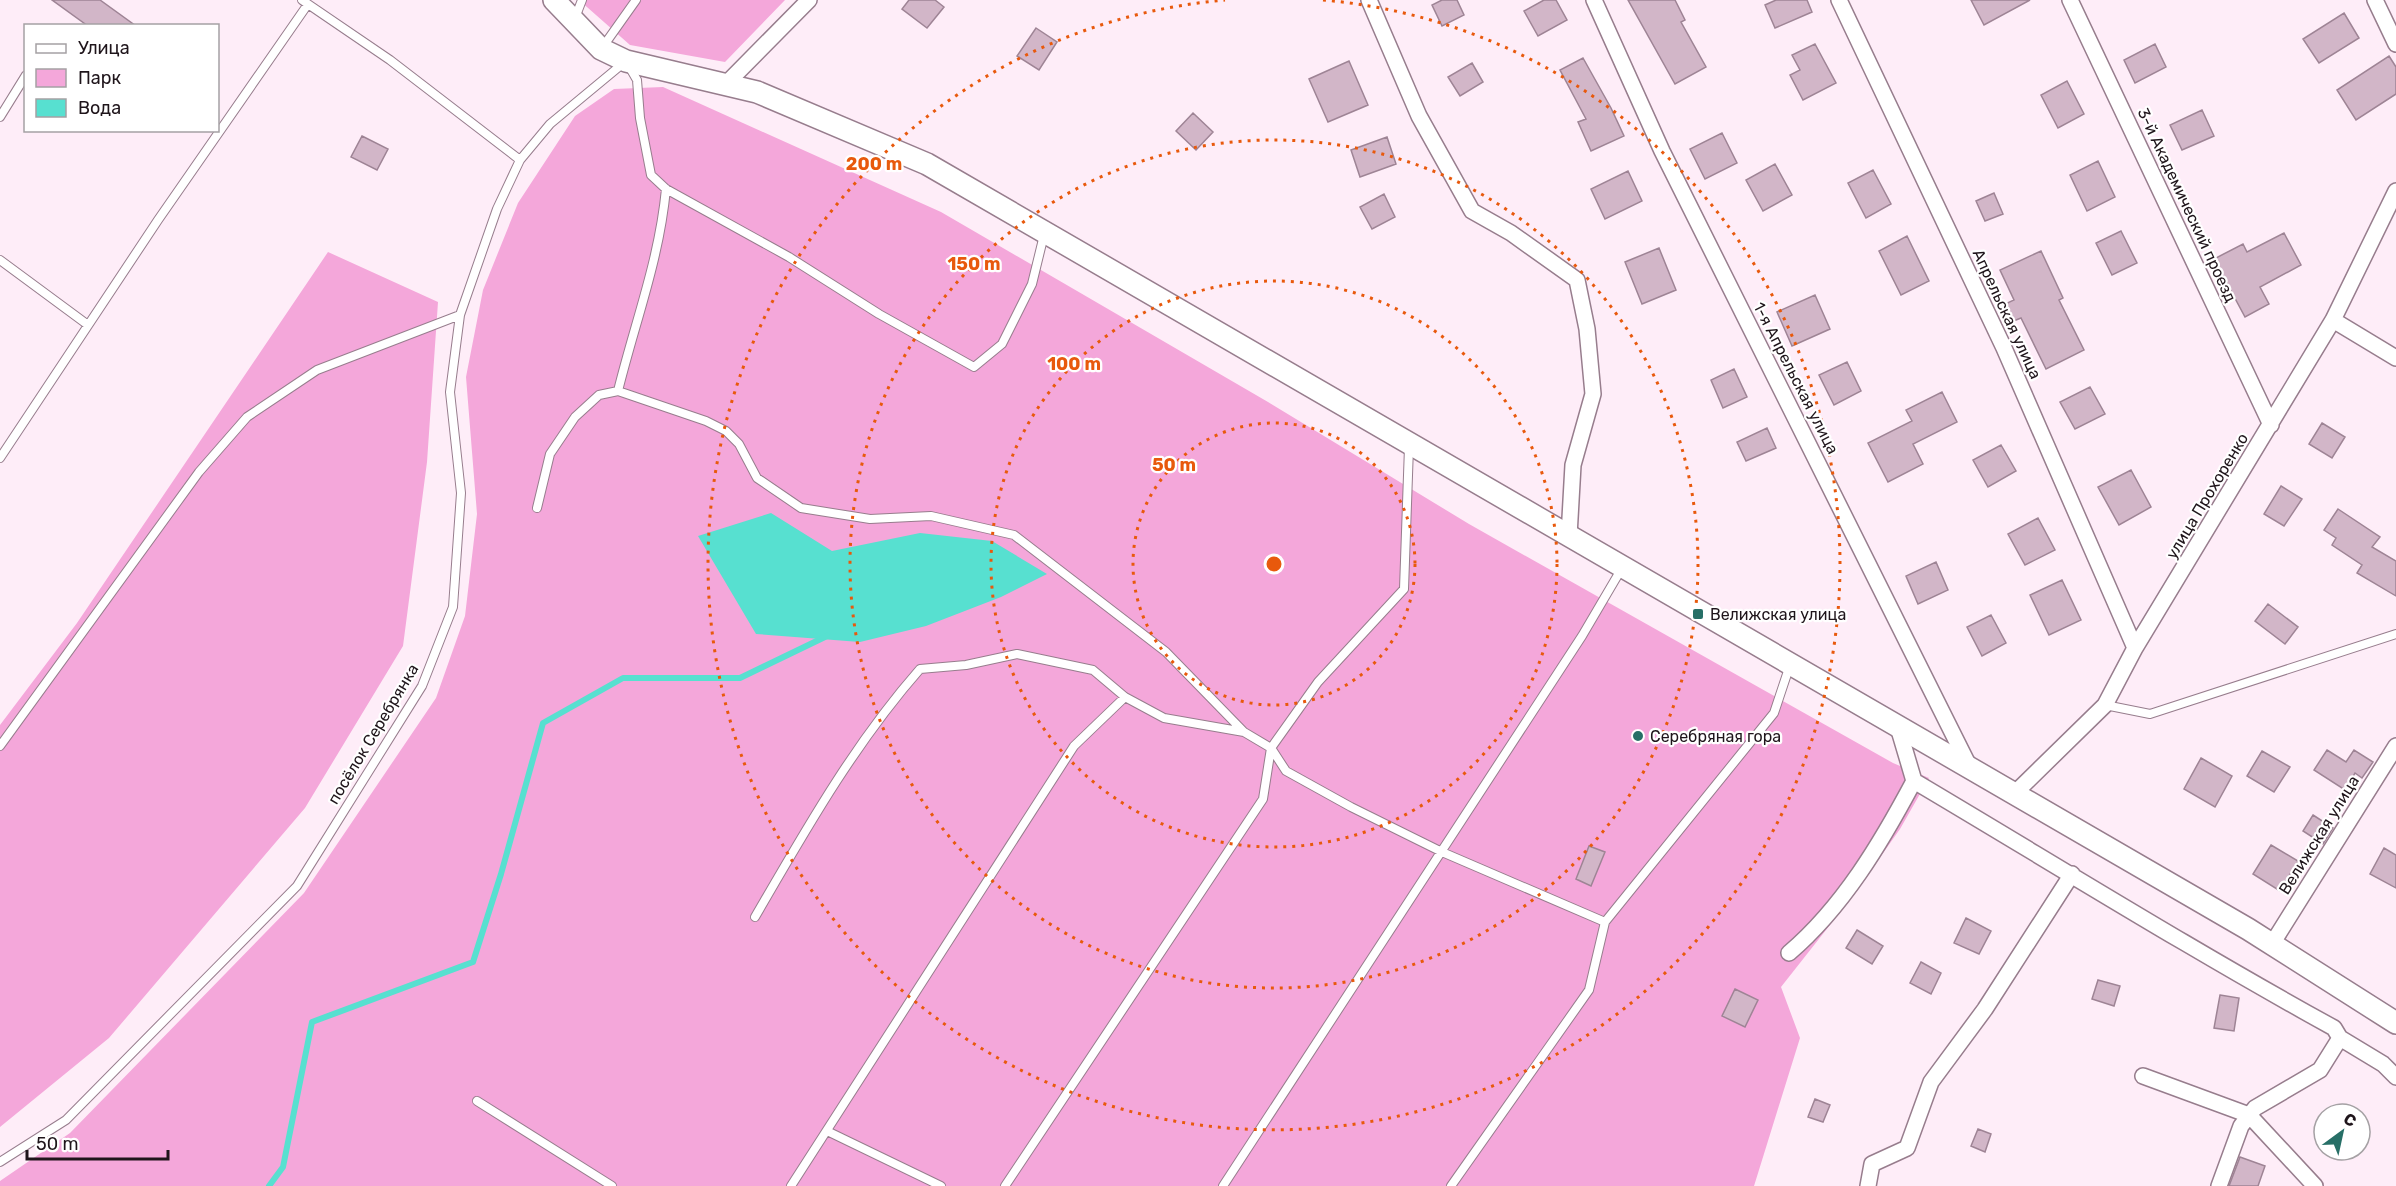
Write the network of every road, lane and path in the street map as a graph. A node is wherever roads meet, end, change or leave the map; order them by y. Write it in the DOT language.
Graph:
graph roads {
  1 [pos="554,0"];
  2 [pos="582,0"];
  3 [pos="636,0"];
  4 [pos="809,0"];
  5 [pos="1369,0"];
  6 [pos="1594,0"];
  7 [pos="1839,0"];
  8 [pos="2070,0"];
  9 [pos="2375,0"];
  10 [pos="305,2"];
  11 [pos="574,21"];
  12 [pos="2396,44"];
  13 [pos="601,49"];
  14 [pos="626,61"];
  15 [pos="24,78"];
  16 [pos="725,85"];
  17 [pos="0,117"];
  18 [pos="219,128"];
  19 [pos="216,132"];
  20 [pos="520,160"];
  21 [pos="666,189"];
  22 [pos="2396,191"];
  23 [pos="1045,231"];
  24 [pos="0,260"];
  25 [pos="460,315"];
  26 [pos="2333,320"];
  27 [pos="88,325"];
  28 [pos="2396,358"];
  29 [pos="618,391"];
  30 [pos="2271,425"];
  31 [pos="1409,443"];
  32 [pos="0,458"];
  33 [pos="537,508"];
  34 [pos="1569,536"];
  35 [pos="1622,567"];
  36 [pos="2396,634"];
  37 [pos="2135,648"];
  38 [pos="1791,665"];
  39 [pos="1125,697"];
  40 [pos="2104,705"];
  41 [pos="1898,727"];
  42 [pos="1244,732"];
  43 [pos="0,746"];
  44 [pos="2396,746"];
  45 [pos="1271,748"];
  46 [pos="1971,770"];
  47 [pos="1914,781"];
  48 [pos="2014,794"];
  49 [pos="1442,852"];
  50 [pos="2072,874"];
  51 [pos="755,917"];
  52 [pos="1605,922"];
  53 [pos="2272,944"];
  54 [pos="1789,953"];
  55 [pos="2396,1023"];
  56 [pos="2340,1038"];
  57 [pos="2143,1076"];
  58 [pos="2396,1077"];
  59 [pos="477,1101"];
  60 [pos="2249,1116"];
  61 [pos="827,1131"];
  62 [pos="0,1162"];
  63 [pos="612,1186"];
  64 [pos="791,1186"];
  65 [pos="941,1186"];
  66 [pos="1005,1186"];
  67 [pos="1223,1186"];
  68 [pos="1451,1186"];
  69 [pos="1868,1186"];
  70 [pos="2219,1186"];
  71 [pos="2315,1186"];
  1 -- 11 [label="street"];
  2 -- 11 [label="lane"];
  3 -- 13 [label="lane"];
  4 -- 16 [label="street"];
  5 -- 34 [label="street"];
  6 -- 46 [label="street, 1-я Апрельская улица"];
  7 -- 37 [label="street, Апрельская улица"];
  8 -- 30 [label="street, 3-й Академический проезд"];
  9 -- 12 [label="street"];
  10 -- 18 [label="lane"];
  10 -- 20 [label="lane"];
  11 -- 13 [label="street"];
  13 -- 14 [label="street"];
  14 -- 16 [label="street"];
  14 -- 20 [label="lane, посёлок Серебрянка"];
  14 -- 21 [label="lane"];
  15 -- 17 [label="lane"];
  16 -- 23 [label="street"];
  19 -- 27 [label="lane"];
  20 -- 25 [label="lane, посёлок Серебрянка"];
  21 -- 23 [label="lane"];
  21 -- 29 [label="lane"];
  22 -- 26 [label="street, улица Прохоренко"];
  23 -- 31 [label="street"];
  24 -- 27 [label="lane"];
  25 -- 43 [label="lane"];
  25 -- 62 [label="lane, посёлок Серебрянка"];
  26 -- 28 [label="street"];
  26 -- 30 [label="street, улица Прохоренко"];
  27 -- 32 [label="lane"];
  29 -- 33 [label="lane"];
  29 -- 42 [label="lane"];
  30 -- 37 [label="street, улица Прохоренко"];
  31 -- 34 [label="street"];
  31 -- 45 [label="lane"];
  34 -- 35 [label="street"];
  35 -- 38 [label="street"];
  35 -- 49 [label="lane"];
  36 -- 40 [label="lane"];
  37 -- 40 [label="street, улица Прохоренко"];
  38 -- 41 [label="street"];
  38 -- 52 [label="lane"];
  39 -- 42 [label="lane"];
  39 -- 51 [label="lane"];
  39 -- 61 [label="lane"];
  40 -- 48 [label="street, улица Прохоренко"];
  41 -- 46 [label="street"];
  41 -- 47 [label="street"];
  42 -- 45 [label="lane"];
  44 -- 53 [label="street, Велижская улица"];
  45 -- 49 [label="lane"];
  45 -- 66 [label="lane"];
  46 -- 48 [label="street"];
  47 -- 50 [label="street"];
  47 -- 54 [label="street"];
  48 -- 53 [label="street"];
  49 -- 52 [label="lane"];
  49 -- 67 [label="lane"];
  50 -- 56 [label="street"];
  50 -- 69 [label="street"];
  52 -- 68 [label="lane"];
  53 -- 55 [label="street"];
  56 -- 58 [label="street"];
  56 -- 60 [label="street"];
  57 -- 60 [label="street"];
  59 -- 63 [label="lane"];
  60 -- 70 [label="street"];
  60 -- 71 [label="street"];
  61 -- 64 [label="lane"];
  61 -- 65 [label="lane"];
}
